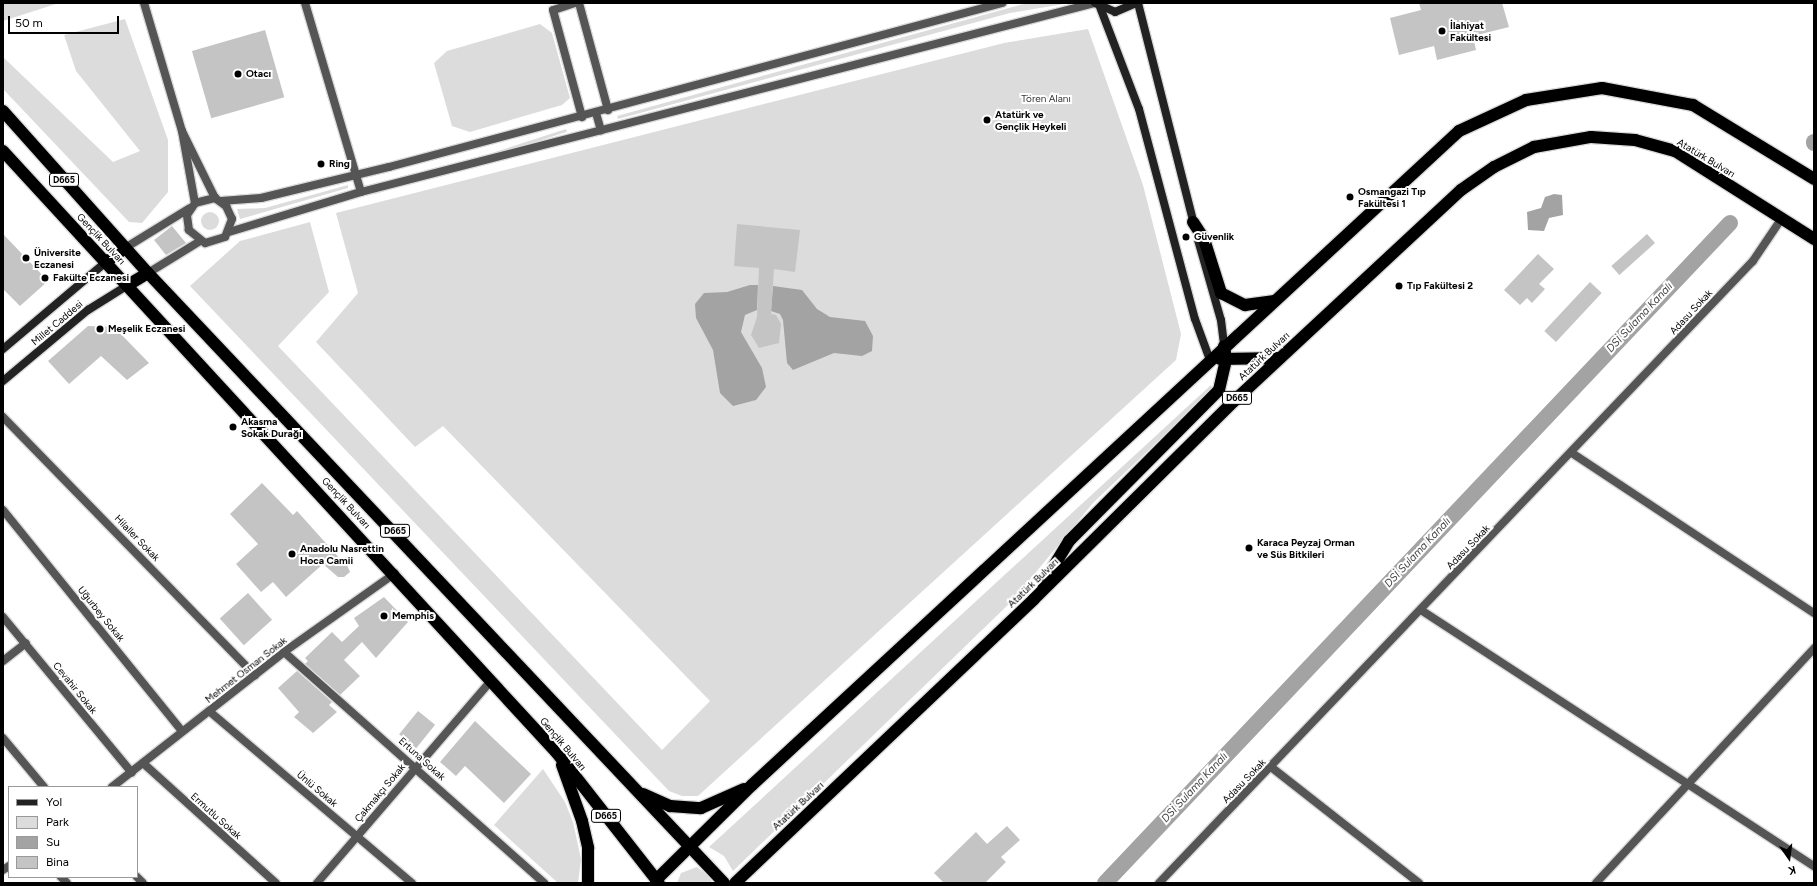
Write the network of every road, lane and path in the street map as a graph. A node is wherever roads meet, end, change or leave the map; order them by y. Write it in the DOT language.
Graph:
graph roads {
  1 [pos="144,3"];
  2 [pos="304,3"];
  3 [pos="575,3"];
  4 [pos="579,3"];
  5 [pos="1002,3"];
  6 [pos="1137,3"];
  7 [pos="1097,4"];
  8 [pos="608,110"];
  9 [pos="3,111"];
  10 [pos="596,113"];
  11 [pos="582,117"];
  12 [pos="601,130"];
  13 [pos="182,131"];
  14 [pos="3,151"];
  15 [pos="356,175"];
  16 [pos="1814,179"];
  17 [pos="361,192"];
  18 [pos="218,200"];
  19 [pos="192,206"];
  20 [pos="1782,218"];
  21 [pos="1193,222"];
  22 [pos="228,232"];
  23 [pos="1814,240"];
  24 [pos="200,241"];
  25 [pos="125,248"];
  26 [pos="106,262"];
  27 [pos="148,273"];
  28 [pos="128,285"];
  29 [pos="1276,300"];
  30 [pos="1224,346"];
  31 [pos="3,349"];
  32 [pos="1279,358"];
  33 [pos="1226,359"];
  34 [pos="1210,360"];
  35 [pos="3,381"];
  36 [pos="3,417"];
  37 [pos="1572,452"];
  38 [pos="3,510"];
  39 [pos="395,574"];
  40 [pos="1034,599"];
  41 [pos="1422,610"];
  42 [pos="1814,613"];
  43 [pos="3,617"];
  44 [pos="26,643"];
  45 [pos="1814,648"];
  46 [pos="284,652"];
  47 [pos="3,661"];
  48 [pos="255,675"];
  49 [pos="491,681"];
  50 [pos="209,711"];
  51 [pos="182,731"];
  52 [pos="3,738"];
  53 [pos="557,753"];
  54 [pos="143,763"];
  55 [pos="416,766"];
  56 [pos="1272,767"];
  57 [pos="132,772"];
  58 [pos="1689,784"];
  59 [pos="752,785"];
  60 [pos="43,786"];
  61 [pos="113,786"];
  62 [pos="638,792"];
  63 [pos="358,836"];
  64 [pos="690,846"];
  65 [pos="1814,866"];
  66 [pos="657,881"];
  67 [pos="276,883"];
  68 [pos="317,883"];
  69 [pos="412,883"];
  70 [pos="544,883"];
  71 [pos="588,883"];
  72 [pos="724,883"];
  73 [pos="735,883"];
  74 [pos="1159,883"];
  75 [pos="1419,883"];
  76 [pos="1596,883"];
  1 -- 13 [label="street"];
  2 -- 15 [label="street"];
  3 -- 11 [label="street"];
  4 -- 8 [label="street"];
  5 -- 8 [label="street"];
  6 -- 7 [label="street"];
  6 -- 21 [label="street"];
  7 -- 12 [label="street"];
  7 -- 34 [label="street"];
  8 -- 10 [label="street"];
  9 -- 25 [label="highway, Gençlik Bulvarı / D665"];
  10 -- 11 [label="street"];
  10 -- 12 [label="street"];
  11 -- 15 [label="street"];
  12 -- 17 [label="street"];
  13 -- 18 [label="street"];
  13 -- 19 [label="street"];
  14 -- 26 [label="highway, Gençlik Bulvarı / D665"];
  15 -- 17 [label="street"];
  15 -- 18 [label="street"];
  16 -- 29 [label="highway, D665"];
  17 -- 22 [label="street"];
  18 -- 19 [label="street"];
  18 -- 22 [label="street"];
  19 -- 24 [label="street"];
  19 -- 25 [label="street"];
  20 -- 23 [label="highway, Atatürk Bulvarı / D665"];
  20 -- 32 [label="highway, Atatürk Bulvarı / D665"];
  20 -- 37 [label="street, Adasu Sokak"];
  21 -- 29 [label="highway"];
  21 -- 30 [label="street"];
  22 -- 24 [label="street"];
  24 -- 27 [label="street"];
  25 -- 26 [label="highway"];
  25 -- 27 [label="highway, Gençlik Bulvarı / D665"];
  26 -- 28 [label="highway, Gençlik Bulvarı"];
  26 -- 31 [label="street, Millet Caddesi"];
  27 -- 28 [label="highway"];
  27 -- 62 [label="highway, Gençlik Bulvarı / D665"];
  28 -- 35 [label="street, Millet Caddesi"];
  28 -- 39 [label="highway, Gençlik Bulvarı / D665"];
  29 -- 30 [label="highway, D665"];
  30 -- 33 [label="highway"];
  30 -- 34 [label="highway, D665"];
  32 -- 33 [label="highway"];
  32 -- 40 [label="highway, Atatürk Bulvarı / D665"];
  33 -- 34 [label="highway"];
  33 -- 40 [label="highway"];
  34 -- 59 [label="highway, D665"];
  36 -- 48 [label="street, Hilaller Sokak"];
  37 -- 41 [label="street, Adasu Sokak"];
  37 -- 42 [label="street"];
  38 -- 51 [label="street, Uğurbey Sokak"];
  39 -- 46 [label="street, Mehmet Osman Sokak"];
  39 -- 49 [label="highway, Gençlik Bulvarı / D665"];
  40 -- 73 [label="highway, Atatürk Bulvarı / D665"];
  41 -- 56 [label="street, Adasu Sokak"];
  41 -- 58 [label="street"];
  43 -- 44 [label="street, Cevahir Sokak"];
  44 -- 47 [label="street"];
  44 -- 57 [label="street, Cevahir Sokak"];
  45 -- 58 [label="street"];
  46 -- 48 [label="street, Mehmet Osman Sokak"];
  46 -- 55 [label="street, Ertuna Sokak"];
  48 -- 50 [label="street, Mehmet Osman Sokak"];
  49 -- 53 [label="highway, Gençlik Bulvarı / D665"];
  49 -- 55 [label="street, Çakmakçı Sokak"];
  50 -- 51 [label="street, Mehmet Osman Sokak"];
  50 -- 63 [label="street, Ünlü Sokak"];
  51 -- 54 [label="street, Mehmet Osman Sokak"];
  52 -- 60 [label="street"];
  53 -- 66 [label="highway, Gençlik Bulvarı / D665"];
  53 -- 71 [label="highway"];
  54 -- 57 [label="street, Mehmet Osman Sokak"];
  54 -- 67 [label="street, Ermutlu Sokak"];
  55 -- 63 [label="street, Çakmakçı Sokak"];
  55 -- 70 [label="street, Ertuna Sokak"];
  56 -- 74 [label="street, Adasu Sokak"];
  56 -- 75 [label="street"];
  57 -- 61 [label="street, Mehmet Osman Sokak"];
  58 -- 65 [label="street"];
  58 -- 76 [label="street"];
  59 -- 62 [label="highway, D665"];
  59 -- 64 [label="highway"];
  62 -- 64 [label="highway, D665"];
  63 -- 68 [label="street, Çakmakçı Sokak"];
  63 -- 69 [label="street, Ünlü Sokak"];
  64 -- 66 [label="highway"];
  64 -- 72 [label="highway"];
}
